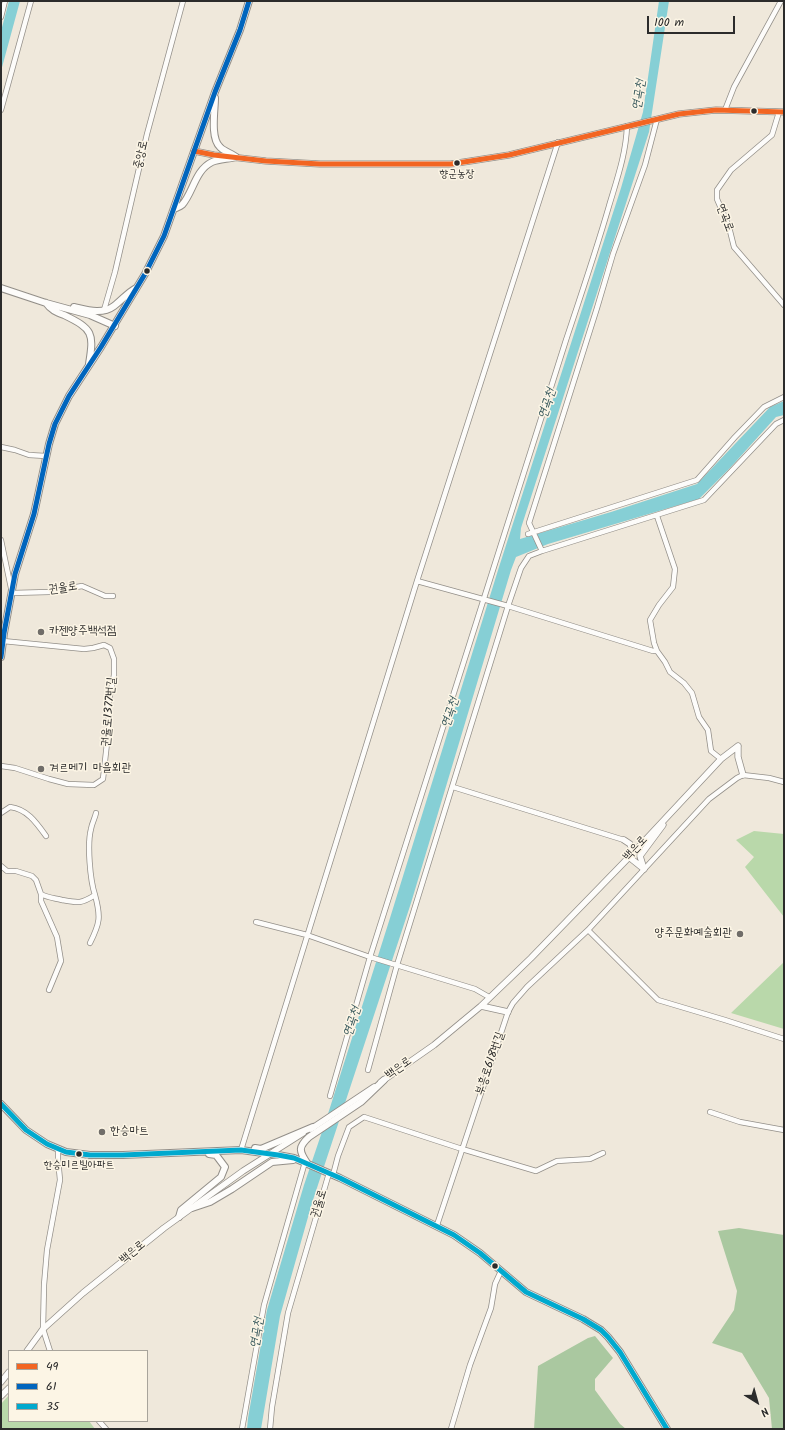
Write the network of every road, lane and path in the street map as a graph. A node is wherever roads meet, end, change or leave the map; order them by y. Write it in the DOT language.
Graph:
graph roads {
  1 [pos="5,1"];
  2 [pos="32,1"];
  3 [pos="183,1"];
  4 [pos="249,1"];
  5 [pos="781,1"];
  6 [pos="1,16"];
  7 [pos="215,92"];
  8 [pos="1,110"];
  9 [pos="725,110"];
  10 [pos="781,112"];
  11 [pos="656,119"];
  12 [pos="627,126"];
  13 [pos="558,142"];
  14 [pos="194,151"];
  15 [pos="236,157"];
  16 [pos="174,209"];
  17 [pos="138,287"];
  18 [pos="1,288"];
  19 [pos="46,303"];
  20 [pos="784,305"];
  21 [pos="104,310"];
  22 [pos="115,326"];
  23 [pos="88,368"];
  24 [pos="784,397"];
  25 [pos="784,420"];
  26 [pos="1,447"];
  27 [pos="46,456"];
  28 [pos="657,516"];
  29 [pos="531,532"];
  30 [pos="1,540"];
  31 [pos="542,551"];
  32 [pos="417,581"];
  33 [pos="12,593"];
  34 [pos="113,596"];
  35 [pos="483,600"];
  36 [pos="508,606"];
  37 [pos="3,641"];
  38 [pos="657,651"];
  39 [pos="1,657"];
  40 [pos="720,759"];
  41 [pos="1,766"];
  42 [pos="743,775"];
  43 [pos="784,782"];
  44 [pos="453,787"];
  45 [pos="673,809"];
  46 [pos="1,813"];
  47 [pos="96,813"];
  48 [pos="46,836"];
  49 [pos="624,840"];
  50 [pos="631,855"];
  51 [pos="1,866"];
  52 [pos="644,869"];
  53 [pos="41,894"];
  54 [pos="96,895"];
  55 [pos="256,922"];
  56 [pos="588,930"];
  57 [pos="307,935"];
  58 [pos="90,943"];
  59 [pos="370,957"];
  60 [pos="397,965"];
  61 [pos="49,990"];
  62 [pos="489,997"];
  63 [pos="481,1006"];
  64 [pos="508,1012"];
  65 [pos="784,1039"];
  66 [pos="368,1070"];
  67 [pos="384,1080"];
  68 [pos="330,1096"];
  69 [pos="359,1100"];
  70 [pos="1,1104"];
  71 [pos="710,1112"];
  72 [pos="315,1129"];
  73 [pos="784,1130"];
  74 [pos="58,1149"];
  75 [pos="241,1149"];
  76 [pos="462,1149"];
  77 [pos="603,1153"];
  78 [pos="170,1154"];
  79 [pos="270,1154"];
  80 [pos="305,1162"];
  81 [pos="331,1174"];
  82 [pos="192,1208"];
  83 [pos="179,1217"];
  84 [pos="436,1225"];
  85 [pos="501,1271"];
  86 [pos="43,1330"];
  87 [pos="28,1350"];
  88 [pos="50,1350"];
  89 [pos="8,1373"];
  90 [pos="1,1382"];
  91 [pos="242,1429"];
  92 [pos="270,1429"];
  93 [pos="452,1429"];
  94 [pos="667,1429"];
  1 -- 6 [label="street"];
  2 -- 8 [label="street"];
  3 -- 21 [label="street, 중앙로"];
  4 -- 7 [label="main road"];
  5 -- 9 [label="street"];
  7 -- 14 [label="main road"];
  7 -- 15 [label="main road"];
  9 -- 10 [label="street, 연곡로"];
  9 -- 11 [label="street, 연곡로"];
  10 -- 20 [label="street, 연곡로"];
  11 -- 12 [label="street, 연곡로"];
  11 -- 29 [label="street"];
  12 -- 13 [label="street"];
  12 -- 35 [label="street"];
  13 -- 15 [label="street"];
  13 -- 32 [label="street"];
  14 -- 15 [label="street"];
  14 -- 16 [label="main road"];
  15 -- 16 [label="main road"];
  16 -- 17 [label="main road"];
  17 -- 21 [label="main road"];
  17 -- 22 [label="main road"];
  18 -- 19 [label="main road"];
  19 -- 21 [label="main road"];
  19 -- 22 [label="main road"];
  19 -- 23 [label="main road"];
  22 -- 23 [label="main road"];
  23 -- 27 [label="main road"];
  24 -- 29 [label="street"];
  25 -- 28 [label="street"];
  26 -- 27 [label="street"];
  27 -- 33 [label="main road"];
  28 -- 31 [label="street"];
  28 -- 38 [label="street"];
  29 -- 31 [label="street"];
  30 -- 33 [label="street"];
  31 -- 36 [label="street"];
  32 -- 35 [label="street"];
  32 -- 57 [label="street"];
  33 -- 34 [label="street, 권율로"];
  33 -- 37 [label="main road"];
  35 -- 36 [label="street"];
  35 -- 59 [label="street"];
  36 -- 38 [label="street"];
  36 -- 44 [label="street"];
  37 -- 39 [label="main road"];
  37 -- 41 [label="street, 권율로1377번길"];
  38 -- 40 [label="street"];
  40 -- 42 [label="street, 백은로"];
  40 -- 45 [label="street, 백은로"];
  42 -- 43 [label="street"];
  42 -- 52 [label="street, 부흥로618번길"];
  44 -- 49 [label="street"];
  44 -- 60 [label="street"];
  45 -- 50 [label="street, 백은로"];
  45 -- 52 [label="street"];
  46 -- 48 [label="street"];
  47 -- 54 [label="street"];
  49 -- 50 [label="street"];
  50 -- 52 [label="street"];
  50 -- 62 [label="street, 백은로"];
  51 -- 53 [label="street"];
  52 -- 56 [label="street, 부흥로618번길"];
  53 -- 54 [label="street"];
  53 -- 61 [label="street"];
  54 -- 58 [label="street"];
  55 -- 57 [label="street"];
  56 -- 64 [label="street, 부흥로618번길"];
  56 -- 65 [label="street"];
  57 -- 59 [label="street"];
  57 -- 75 [label="street"];
  59 -- 60 [label="street"];
  59 -- 68 [label="street"];
  60 -- 62 [label="street"];
  60 -- 66 [label="street"];
  62 -- 63 [label="street, 백은로"];
  63 -- 64 [label="street"];
  63 -- 67 [label="street, 백은로"];
  64 -- 76 [label="street, 부흥로618번길"];
  67 -- 69 [label="main road"];
  69 -- 72 [label="main road"];
  69 -- 72 [label="street, 백은로"];
  70 -- 74 [label="main road"];
  71 -- 73 [label="street"];
  72 -- 75 [label="main road"];
  72 -- 79 [label="street, 백은로"];
  72 -- 80 [label="main road"];
  74 -- 78 [label="main road"];
  74 -- 86 [label="street"];
  75 -- 78 [label="main road"];
  75 -- 79 [label="main road"];
  76 -- 77 [label="street"];
  76 -- 81 [label="street"];
  76 -- 84 [label="street, 부흥로618번길"];
  78 -- 83 [label="main road"];
  79 -- 80 [label="main road"];
  79 -- 82 [label="street, 백은로"];
  80 -- 81 [label="main road"];
  80 -- 82 [label="main road"];
  80 -- 91 [label="street"];
  81 -- 84 [label="main road, 권율로"];
  81 -- 92 [label="street, 권율로"];
  82 -- 83 [label="street, 백은로"];
  83 -- 86 [label="street, 백은로"];
  84 -- 85 [label="main road, 권율로"];
  85 -- 93 [label="street"];
  85 -- 94 [label="main road, 권율로"];
  86 -- 87 [label="street, 백은로"];
  86 -- 88 [label="street"];
  89 -- 90 [label="street"];
}
